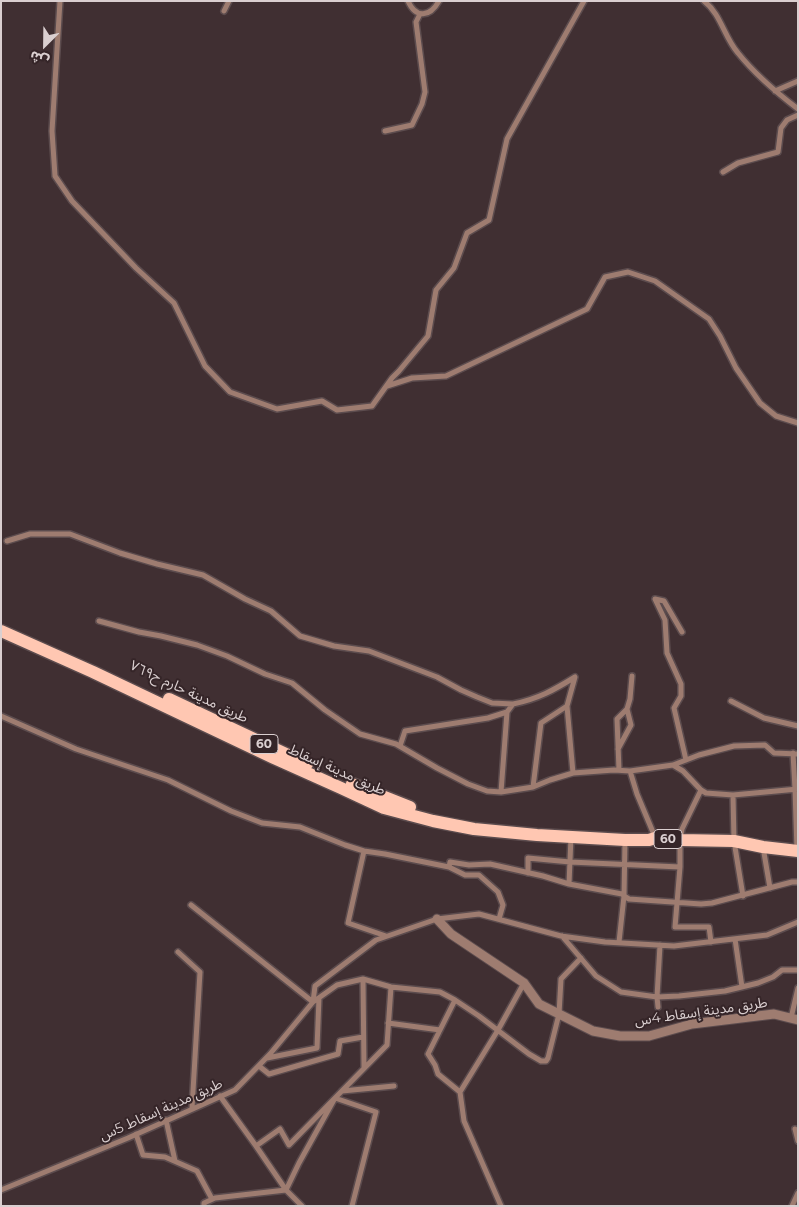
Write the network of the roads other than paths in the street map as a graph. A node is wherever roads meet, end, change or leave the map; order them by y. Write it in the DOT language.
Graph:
graph roads {
  1 [pos="60,1"];
  2 [pos="228,1"];
  3 [pos="408,1"];
  4 [pos="439,1"];
  5 [pos="584,1"];
  6 [pos="704,1"];
  7 [pos="224,11"];
  8 [pos="420,14"];
  9 [pos="798,81"];
  10 [pos="775,91"];
  11 [pos="798,109"];
  12 [pos="798,115"];
  13 [pos="385,130"];
  14 [pos="723,172"];
  15 [pos="386,386"];
  16 [pos="798,423"];
  17 [pos="7,541"];
  18 [pos="1,621"];
  19 [pos="99,621"];
  20 [pos="1,630"];
  21 [pos="682,632"];
  22 [pos="632,676"];
  23 [pos="731,702"];
  24 [pos="513,704"];
  25 [pos="567,706"];
  26 [pos="627,709"];
  27 [pos="507,712"];
  28 [pos="1,716"];
  29 [pos="798,726"];
  30 [pos="400,746"];
  31 [pos="618,750"];
  32 [pos="795,754"];
  33 [pos="686,760"];
  34 [pos="673,765"];
  35 [pos="619,770"];
  36 [pos="630,771"];
  37 [pos="573,773"];
  38 [pos="533,787"];
  39 [pos="796,789"];
  40 [pos="701,790"];
  41 [pos="501,792"];
  42 [pos="733,795"];
  43 [pos="796,807"];
  44 [pos="537,835"];
  45 [pos="571,837"];
  46 [pos="655,838"];
  47 [pos="625,840"];
  48 [pos="680,840"];
  49 [pos="734,841"];
  50 [pos="763,847"];
  51 [pos="364,851"];
  52 [pos="797,851"];
  53 [pos="570,862"];
  54 [pos="624,864"];
  55 [pos="449,867"];
  56 [pos="680,867"];
  57 [pos="528,873"];
  58 [pos="798,882"];
  59 [pos="569,884"];
  60 [pos="770,888"];
  61 [pos="624,896"];
  62 [pos="743,896"];
  63 [pos="677,903"];
  64 [pos="191,905"];
  65 [pos="437,919"];
  66 [pos="499,920"];
  67 [pos="798,922"];
  68 [pos="561,936"];
  69 [pos="386,937"];
  70 [pos="735,939"];
  71 [pos="619,942"];
  72 [pos="711,942"];
  73 [pos="660,945"];
  74 [pos="178,952"];
  75 [pos="581,958"];
  76 [pos="798,970"];
  77 [pos="363,978"];
  78 [pos="524,983"];
  79 [pos="391,987"];
  80 [pos="742,987"];
  81 [pos="798,988"];
  82 [pos="657,997"];
  83 [pos="319,998"];
  84 [pos="456,1000"];
  85 [pos="313,1002"];
  86 [pos="658,1007"];
  87 [pos="559,1014"];
  88 [pos="794,1019"];
  89 [pos="388,1023"];
  90 [pos="440,1030"];
  91 [pos="498,1030"];
  92 [pos="364,1037"];
  93 [pos="266,1058"];
  94 [pos="259,1066"];
  95 [pos="364,1068"];
  96 [pos="394,1086"];
  97 [pos="341,1091"];
  98 [pos="460,1092"];
  99 [pos="220,1096"];
  100 [pos="335,1098"];
  101 [pos="192,1108"];
  102 [pos="166,1120"];
  103 [pos="795,1129"];
  104 [pos="136,1134"];
  105 [pos="798,1142"];
  106 [pos="256,1146"];
  107 [pos="175,1161"];
  108 [pos="1,1190"];
  109 [pos="286,1190"];
  110 [pos="798,1192"];
  111 [pos="212,1199"];
  112 [pos="204,1206"];
  113 [pos="302,1206"];
  114 [pos="352,1206"];
  115 [pos="501,1206"];
  116 [pos="792,1206"];
  1 -- 15 [label="street"];
  2 -- 7 [label="street"];
  3 -- 8 [label="street"];
  4 -- 8 [label="street"];
  5 -- 15 [label="street"];
  6 -- 10 [label="street"];
  8 -- 13 [label="street"];
  9 -- 10 [label="street"];
  10 -- 11 [label="street"];
  12 -- 14 [label="street"];
  15 -- 16 [label="street"];
  17 -- 24 [label="street"];
  18 -- 44 [label="main road, طريق مدينة حارم ح٧٦٩ / 60"];
  19 -- 30 [label="street"];
  20 -- 44 [label="main road, طريق مدينة إسقاط / 60"];
  21 -- 33 [label="street"];
  22 -- 26 [label="street"];
  23 -- 29 [label="street"];
  24 -- 25 [label="street"];
  24 -- 27 [label="street"];
  25 -- 37 [label="street"];
  25 -- 38 [label="street"];
  26 -- 31 [label="street"];
  26 -- 31 [label="street"];
  27 -- 30 [label="street"];
  27 -- 41 [label="street"];
  28 -- 51 [label="street"];
  30 -- 41 [label="street"];
  31 -- 35 [label="street"];
  32 -- 33 [label="street"];
  32 -- 39 [label="street"];
  33 -- 34 [label="street"];
  34 -- 36 [label="street"];
  34 -- 40 [label="street"];
  35 -- 36 [label="street"];
  35 -- 37 [label="street"];
  36 -- 46 [label="street"];
  37 -- 38 [label="street"];
  38 -- 41 [label="street"];
  39 -- 42 [label="street"];
  39 -- 43 [label="street"];
  40 -- 42 [label="street"];
  40 -- 48 [label="street"];
  42 -- 49 [label="street"];
  43 -- 52 [label="street"];
  44 -- 45 [label="main road, 60"];
  45 -- 47 [label="main road, 60"];
  45 -- 53 [label="street"];
  46 -- 47 [label="main road, 60"];
  46 -- 48 [label="main road, 60"];
  47 -- 54 [label="street"];
  48 -- 49 [label="main road, 60"];
  48 -- 56 [label="street"];
  49 -- 50 [label="main road, 60"];
  49 -- 62 [label="street"];
  50 -- 52 [label="main road, 60"];
  50 -- 60 [label="street"];
  51 -- 55 [label="street"];
  51 -- 69 [label="street"];
  53 -- 54 [label="street"];
  53 -- 57 [label="street"];
  53 -- 59 [label="street"];
  54 -- 56 [label="street"];
  54 -- 61 [label="street"];
  55 -- 57 [label="street"];
  55 -- 66 [label="street"];
  56 -- 63 [label="street"];
  57 -- 59 [label="street"];
  58 -- 60 [label="street"];
  59 -- 61 [label="street"];
  60 -- 62 [label="street"];
  61 -- 63 [label="street"];
  61 -- 71 [label="street"];
  62 -- 63 [label="street"];
  63 -- 72 [label="street"];
  64 -- 85 [label="street"];
  65 -- 66 [label="street, طريق مدينة إسقاط 5س"];
  65 -- 69 [label="street, طريق مدينة إسقاط 5س"];
  65 -- 78 [label="street, طريق مدينة إسقاط 4س"];
  66 -- 68 [label="street, طريق مدينة إسقاط 5س"];
  67 -- 70 [label="street, طريق مدينة إسقاط 5س"];
  68 -- 71 [label="street, طريق مدينة إسقاط 5س"];
  68 -- 75 [label="street"];
  69 -- 85 [label="street, طريق مدينة إسقاط 5س"];
  70 -- 72 [label="street, طريق مدينة إسقاط 5س"];
  70 -- 80 [label="street"];
  71 -- 73 [label="street, طريق مدينة إسقاط 5س"];
  72 -- 73 [label="street, طريق مدينة إسقاط 5س"];
  73 -- 82 [label="street"];
  74 -- 101 [label="street"];
  75 -- 82 [label="street"];
  75 -- 87 [label="street"];
  76 -- 80 [label="street"];
  77 -- 79 [label="street"];
  77 -- 83 [label="street"];
  77 -- 92 [label="street"];
  78 -- 87 [label="street, طريق مدينة إسقاط 4س"];
  78 -- 91 [label="street"];
  79 -- 84 [label="street"];
  79 -- 89 [label="street"];
  80 -- 82 [label="street"];
  81 -- 88 [label="street"];
  82 -- 86 [label="street"];
  83 -- 85 [label="street"];
  83 -- 93 [label="street"];
  84 -- 90 [label="street"];
  84 -- 91 [label="street"];
  85 -- 93 [label="street, طريق مدينة إسقاط 5س"];
  87 -- 88 [label="street, طريق مدينة إسقاط 4س"];
  87 -- 91 [label="street"];
  89 -- 90 [label="street"];
  89 -- 95 [label="street"];
  90 -- 98 [label="street"];
  91 -- 98 [label="street"];
  92 -- 94 [label="street"];
  92 -- 95 [label="street"];
  93 -- 94 [label="street, طريق مدينة إسقاط 5س"];
  94 -- 99 [label="street, طريق مدينة إسقاط 5س"];
  95 -- 97 [label="street"];
  96 -- 97 [label="street"];
  97 -- 100 [label="street"];
  98 -- 115 [label="street"];
  99 -- 101 [label="street, طريق مدينة إسقاط 5س"];
  99 -- 106 [label="street"];
  100 -- 106 [label="street"];
  100 -- 109 [label="street"];
  100 -- 114 [label="street"];
  101 -- 102 [label="street, طريق مدينة إسقاط 5س"];
  102 -- 104 [label="street, طريق مدينة إسقاط 5س"];
  102 -- 107 [label="street"];
  103 -- 105 [label="street"];
  104 -- 107 [label="street"];
  104 -- 108 [label="street, طريق مدينة إسقاط 5س"];
  106 -- 109 [label="street"];
  107 -- 111 [label="street"];
  109 -- 111 [label="street"];
  109 -- 113 [label="street"];
  110 -- 116 [label="street"];
  111 -- 112 [label="street"];
}
